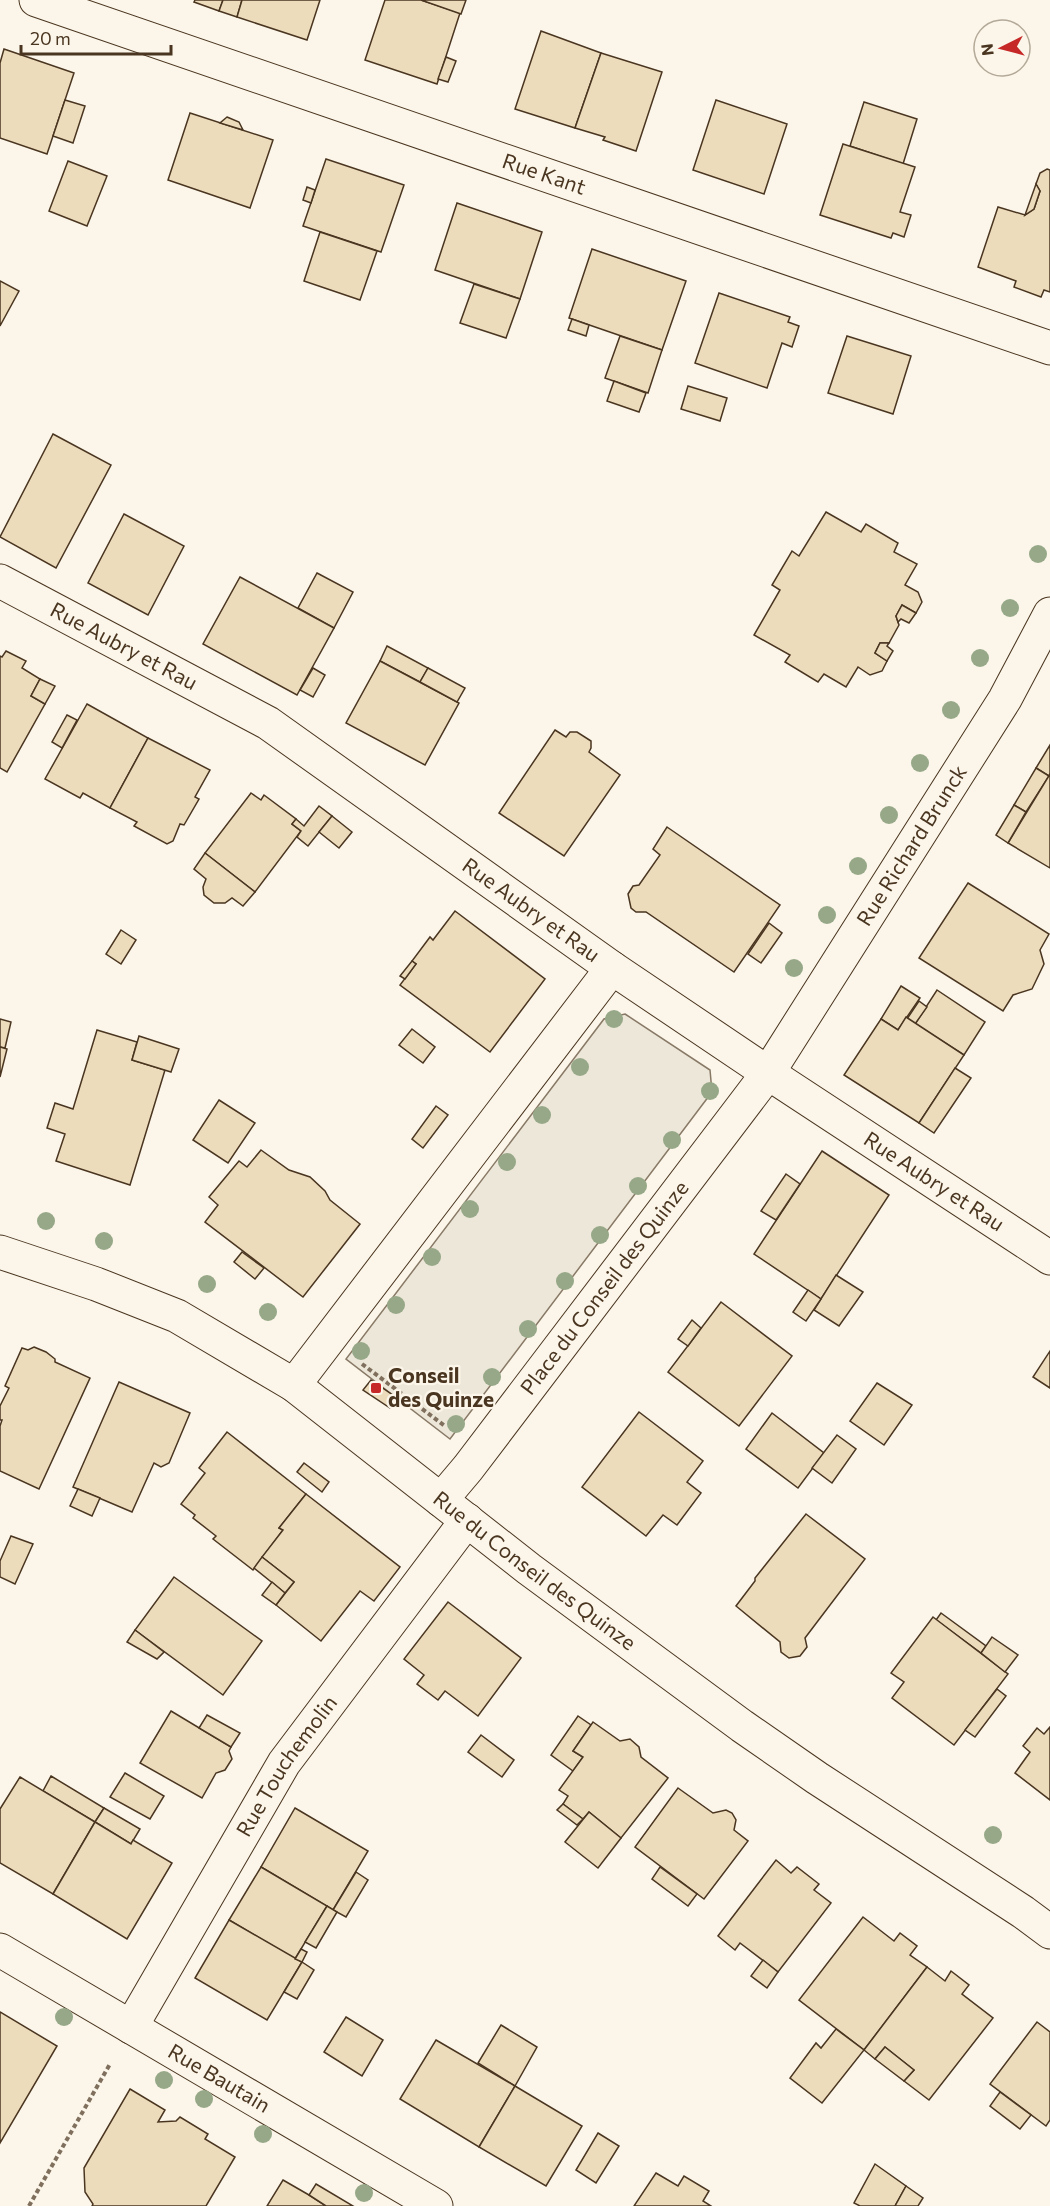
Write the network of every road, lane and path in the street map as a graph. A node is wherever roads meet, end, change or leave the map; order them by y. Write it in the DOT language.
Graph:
graph roads {
  1 [pos="36,0"];
  2 [pos="1050,348"];
  3 [pos="0,580"];
  4 [pos="1050,614"];
  5 [pos="612,968"];
  6 [pos="768,1073"];
  7 [pos="0,1252"];
  8 [pos="1050,1258"];
  9 [pos="359,1362"];
  10 [pos="294,1385"];
  11 [pos="454,1433"];
  12 [pos="441,1500"];
  13 [pos="467,1520"];
  14 [pos="1050,1932"];
  15 [pos="0,1950"];
  16 [pos="131,2027"];
  17 [pos="29,2206"];
  18 [pos="436,2206"];
  1 -- 2 [label="street, Rue Kant"];
  3 -- 5 [label="street, Rue Aubry et Rau"];
  4 -- 6 [label="street, Rue Richard Brunck"];
  5 -- 6 [label="street, Rue Aubry et Rau"];
  5 -- 10 [label="street"];
  6 -- 8 [label="street, Rue Aubry et Rau"];
  6 -- 12 [label="street, Place du Conseil des Quinze"];
  7 -- 10 [label="street, Rue du Conseil des Quinze"];
  9 -- 11 [label="path"];
  10 -- 12 [label="street, Rue du Conseil des Quinze"];
  12 -- 13 [label="street, Rue du Conseil des Quinze"];
  13 -- 14 [label="street, Rue du Conseil des Quinze"];
  13 -- 16 [label="street, Rue Touchemolin"];
  15 -- 16 [label="street, Rue Bautain"];
  16 -- 17 [label="path"];
  16 -- 18 [label="street, Rue Bautain"];
}
